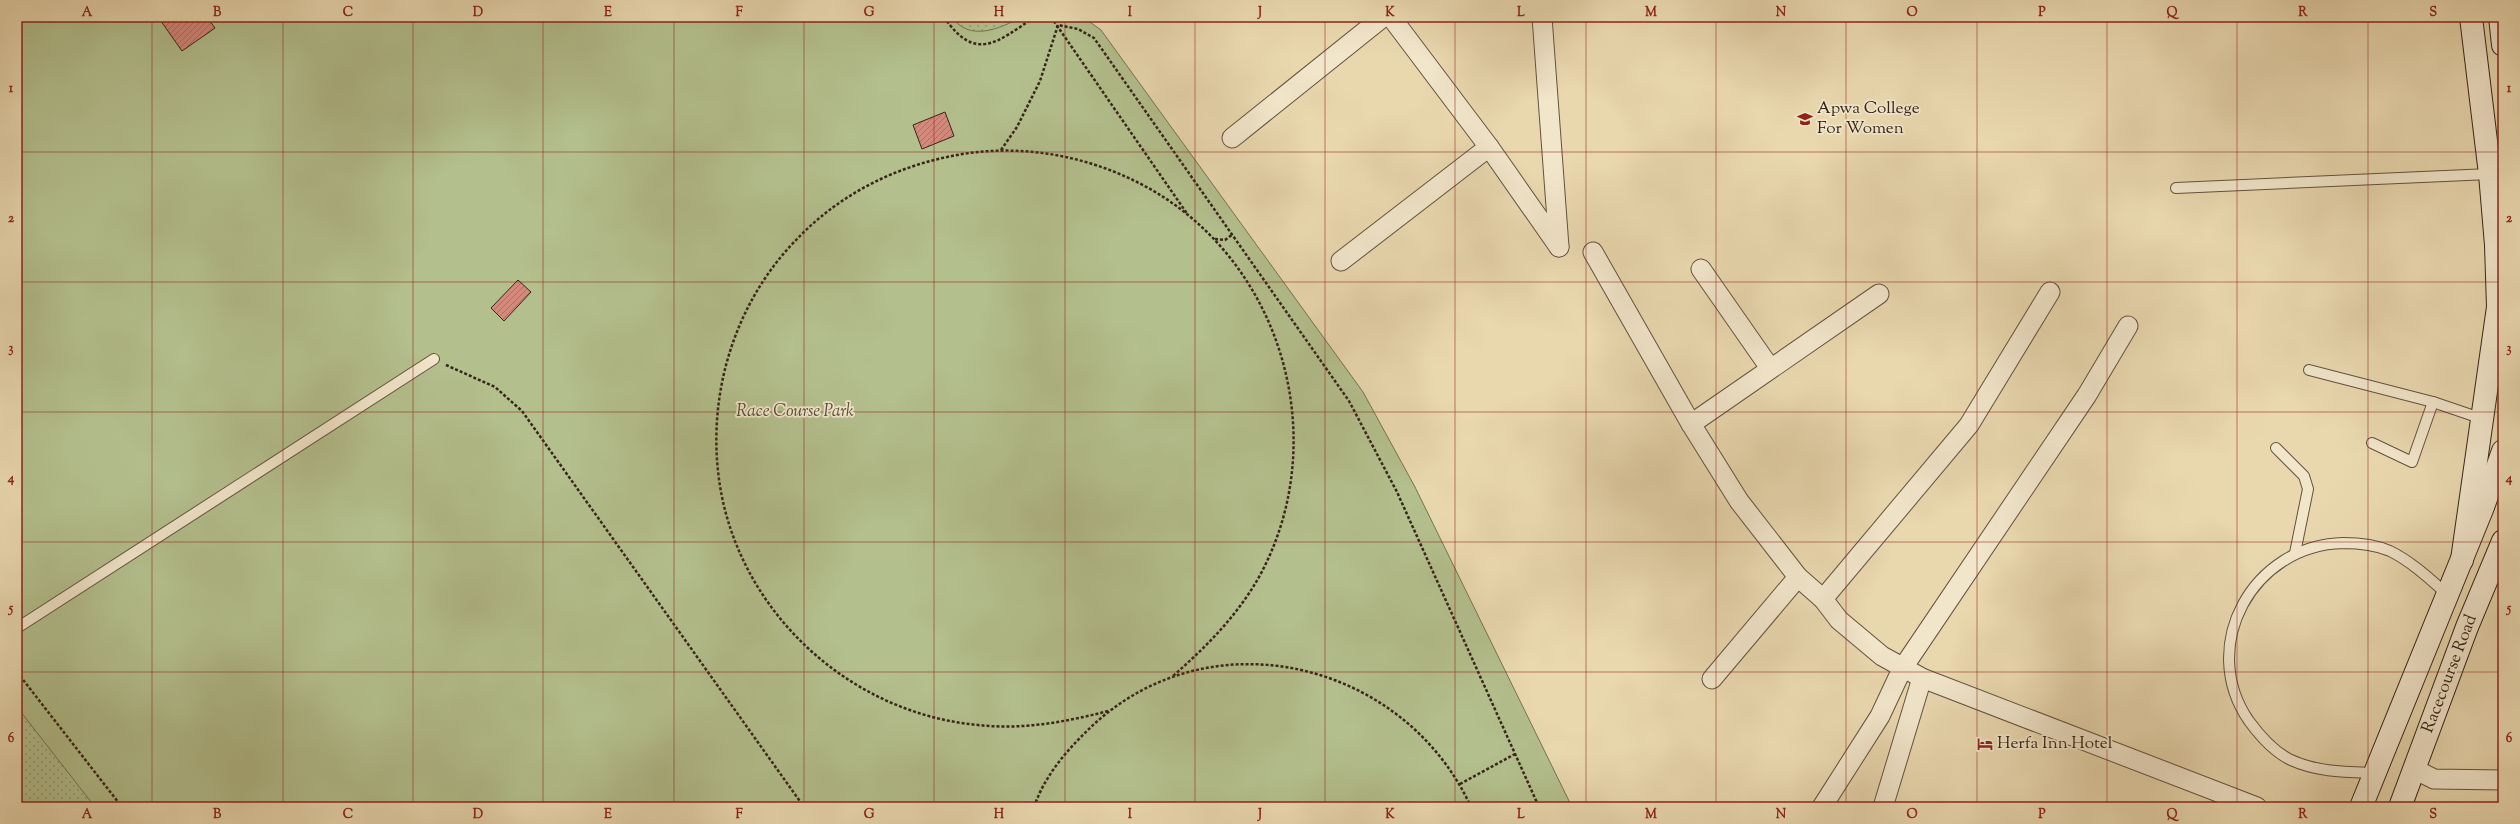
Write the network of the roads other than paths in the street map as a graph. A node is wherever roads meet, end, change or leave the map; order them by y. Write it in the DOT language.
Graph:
graph roads {
  1 [pos="1383,17"];
  2 [pos="1391,17"];
  3 [pos="1542,17"];
  4 [pos="2471,17"];
  5 [pos="2500,17"];
  6 [pos="2503,45"];
  7 [pos="1232,138"];
  8 [pos="1489,147"];
  9 [pos="2490,174"];
  10 [pos="2176,188"];
  11 [pos="1593,252"];
  12 [pos="1341,261"];
  13 [pos="1701,269"];
  14 [pos="2050,292"];
  15 [pos="1879,294"];
  16 [pos="2128,326"];
  17 [pos="434,359"];
  18 [pos="1770,368"];
  19 [pos="2309,370"];
  20 [pos="2433,402"];
  21 [pos="2483,419"];
  22 [pos="1691,424"];
  23 [pos="2372,444"];
  24 [pos="2276,448"];
  25 [pos="2503,451"];
  26 [pos="2503,542"];
  27 [pos="2295,553"];
  28 [pos="2462,560"];
  29 [pos="1798,576"];
  30 [pos="2448,595"];
  31 [pos="1823,599"];
  32 [pos="17,628"];
  33 [pos="1902,669"];
  34 [pos="1922,678"];
  35 [pos="1712,679"];
  36 [pos="2414,769"];
  37 [pos="2374,773"];
  38 [pos="2503,780"];
  39 [pos="1822,807"];
  40 [pos="1883,807"];
  41 [pos="2257,807"];
  42 [pos="2361,807"];
  43 [pos="2400,807"];
  1 -- 7 [label="street"];
  2 -- 8 [label="street"];
  3 -- 8 [label="street"];
  4 -- 9 [label="main road"];
  5 -- 6 [label="main road"];
  8 -- 12 [label="street"];
  9 -- 10 [label="lane"];
  9 -- 21 [label="main road"];
  11 -- 22 [label="street"];
  13 -- 18 [label="street"];
  14 -- 31 [label="street"];
  15 -- 18 [label="street"];
  16 -- 33 [label="street"];
  17 -- 32 [label="lane"];
  18 -- 22 [label="street"];
  19 -- 20 [label="lane"];
  20 -- 21 [label="lane"];
  20 -- 23 [label="lane"];
  21 -- 28 [label="main road"];
  22 -- 29 [label="street"];
  24 -- 27 [label="lane"];
  25 -- 28 [label="main road"];
  26 -- 36 [label="main road, Racecourse Road"];
  27 -- 30 [label="lane"];
  27 -- 37 [label="lane"];
  28 -- 30 [label="main road, Racecourse Road"];
  29 -- 31 [label="street"];
  29 -- 35 [label="street"];
  30 -- 37 [label="main road, Racecourse Road"];
  31 -- 33 [label="street"];
  33 -- 34 [label="street"];
  33 -- 39 [label="street"];
  34 -- 40 [label="street"];
  34 -- 41 [label="street"];
  36 -- 38 [label="street"];
  36 -- 43 [label="main road, Racecourse Road"];
  37 -- 42 [label="main road, Racecourse Road"];
}
